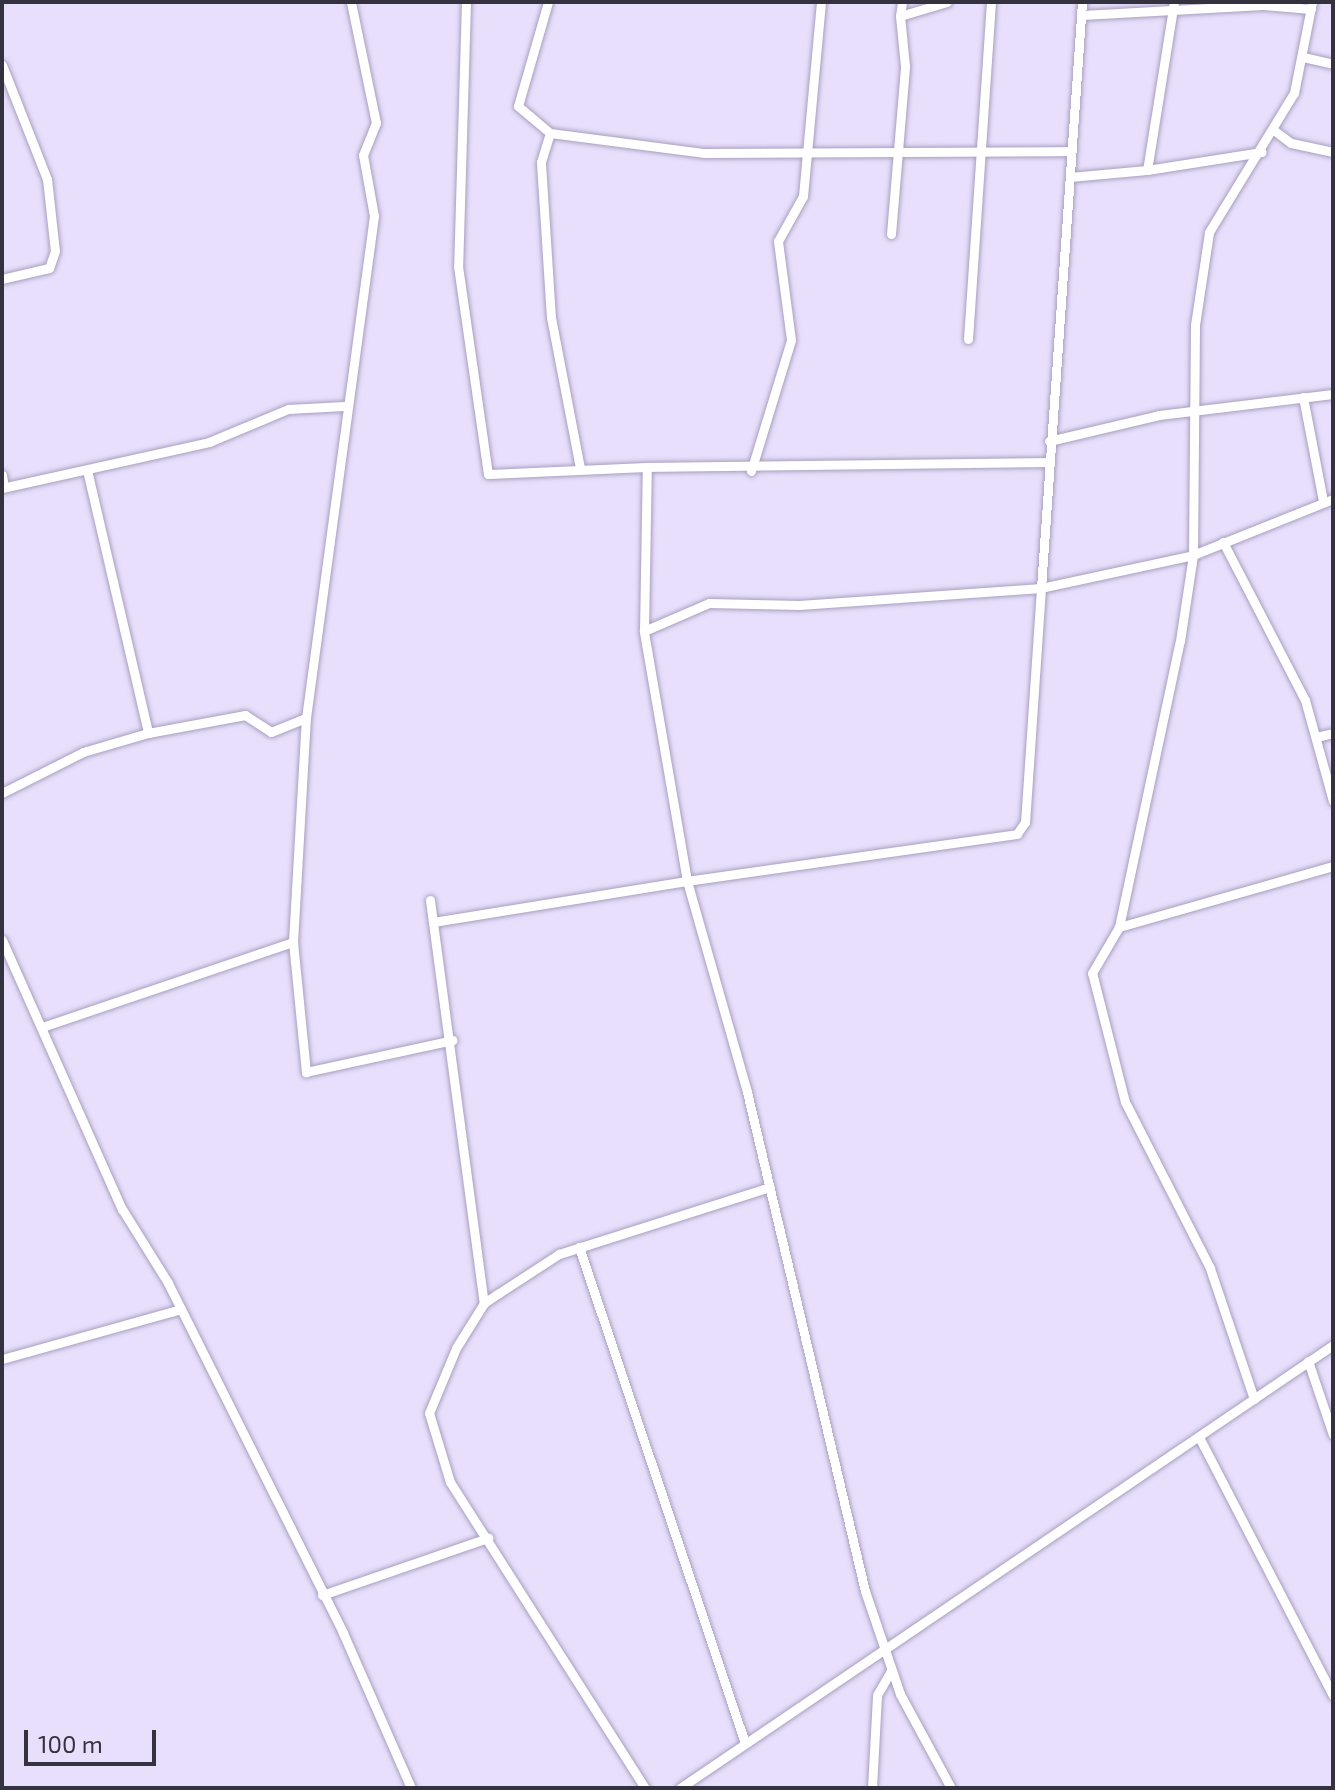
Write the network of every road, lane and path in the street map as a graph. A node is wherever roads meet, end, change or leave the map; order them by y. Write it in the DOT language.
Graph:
graph roads {
  1 [pos="351,2"];
  2 [pos="466,2"];
  3 [pos="548,2"];
  4 [pos="821,2"];
  5 [pos="902,2"];
  6 [pos="947,2"];
  7 [pos="991,2"];
  8 [pos="1082,2"];
  9 [pos="1311,6"];
  10 [pos="1174,7"];
  11 [pos="1082,15"];
  12 [pos="900,16"];
  13 [pos="1303,57"];
  14 [pos="1333,64"];
  15 [pos="2,65"];
  16 [pos="1275,131"];
  17 [pos="550,133"];
  18 [pos="985,148"];
  19 [pos="1071,151"];
  20 [pos="806,152"];
  21 [pos="1262,152"];
  22 [pos="1333,152"];
  23 [pos="897,154"];
  24 [pos="1147,170"];
  25 [pos="1070,177"];
  26 [pos="891,234"];
  27 [pos="2,279"];
  28 [pos="968,339"];
  29 [pos="1333,394"];
  30 [pos="1303,397"];
  31 [pos="344,406"];
  32 [pos="1198,412"];
  33 [pos="1049,441"];
  34 [pos="1047,462"];
  35 [pos="647,467"];
  36 [pos="580,468"];
  37 [pos="87,470"];
  38 [pos="751,471"];
  39 [pos="2,475"];
  40 [pos="3,487"];
  41 [pos="1328,500"];
  42 [pos="1223,542"];
  43 [pos="1193,555"];
  44 [pos="1041,588"];
  45 [pos="644,631"];
  46 [pos="306,718"];
  47 [pos="148,733"];
  48 [pos="1333,733"];
  49 [pos="1316,737"];
  50 [pos="2,793"];
  51 [pos="1333,801"];
  52 [pos="1333,866"];
  53 [pos="687,881"];
  54 [pos="430,900"];
  55 [pos="433,922"];
  56 [pos="1119,927"];
  57 [pos="2,940"];
  58 [pos="293,942"];
  59 [pos="42,1027"];
  60 [pos="453,1040"];
  61 [pos="770,1187"];
  62 [pos="579,1247"];
  63 [pos="484,1303"];
  64 [pos="178,1310"];
  65 [pos="1333,1345"];
  66 [pos="2,1359"];
  67 [pos="1308,1361"];
  68 [pos="1254,1399"];
  69 [pos="1333,1435"];
  70 [pos="1199,1437"];
  71 [pos="488,1538"];
  72 [pos="322,1595"];
  73 [pos="884,1652"];
  74 [pos="891,1671"];
  75 [pos="1333,1695"];
  76 [pos="745,1743"];
  77 [pos="411,1788"];
  78 [pos="645,1788"];
  79 [pos="680,1788"];
  80 [pos="872,1788"];
  81 [pos="951,1788"];
  1 -- 31 [label="street"];
  2 -- 36 [label="street"];
  3 -- 17 [label="street"];
  4 -- 20 [label="street"];
  5 -- 12 [label="street"];
  6 -- 12 [label="street"];
  7 -- 18 [label="street"];
  8 -- 11 [label="street"];
  9 -- 10 [label="street"];
  9 -- 13 [label="street"];
  10 -- 11 [label="street"];
  10 -- 24 [label="street"];
  11 -- 19 [label="street"];
  12 -- 23 [label="street"];
  13 -- 14 [label="street"];
  13 -- 16 [label="street"];
  15 -- 27 [label="street"];
  16 -- 21 [label="street"];
  16 -- 22 [label="street"];
  17 -- 20 [label="street"];
  17 -- 36 [label="street"];
  18 -- 19 [label="street"];
  18 -- 23 [label="street"];
  18 -- 28 [label="street"];
  19 -- 25 [label="street"];
  20 -- 23 [label="street"];
  20 -- 38 [label="street"];
  21 -- 24 [label="street"];
  21 -- 32 [label="street"];
  23 -- 26 [label="street"];
  24 -- 25 [label="street"];
  25 -- 33 [label="street"];
  29 -- 30 [label="street"];
  30 -- 32 [label="street"];
  30 -- 41 [label="street"];
  31 -- 37 [label="street"];
  31 -- 46 [label="street"];
  32 -- 33 [label="street"];
  32 -- 43 [label="street"];
  33 -- 34 [label="street"];
  34 -- 38 [label="street"];
  34 -- 44 [label="street"];
  35 -- 36 [label="street"];
  35 -- 38 [label="street"];
  35 -- 45 [label="street"];
  37 -- 40 [label="street"];
  37 -- 47 [label="street"];
  39 -- 40 [label="street"];
  41 -- 42 [label="street"];
  42 -- 43 [label="street"];
  42 -- 49 [label="street"];
  43 -- 44 [label="street"];
  43 -- 56 [label="street"];
  44 -- 45 [label="street"];
  44 -- 53 [label="street"];
  45 -- 53 [label="street"];
  46 -- 47 [label="street"];
  46 -- 58 [label="street"];
  47 -- 50 [label="street"];
  48 -- 49 [label="street"];
  49 -- 51 [label="street"];
  52 -- 56 [label="street"];
  53 -- 55 [label="street"];
  53 -- 61 [label="street"];
  54 -- 55 [label="street"];
  55 -- 60 [label="street"];
  56 -- 68 [label="street"];
  57 -- 59 [label="street"];
  58 -- 59 [label="street"];
  58 -- 60 [label="street"];
  59 -- 64 [label="street"];
  60 -- 63 [label="street"];
  61 -- 62 [label="street"];
  61 -- 73 [label="street"];
  62 -- 63 [label="street"];
  62 -- 76 [label="street"];
  63 -- 71 [label="street"];
  64 -- 66 [label="street"];
  64 -- 72 [label="street"];
  65 -- 67 [label="street"];
  67 -- 68 [label="street"];
  67 -- 69 [label="street"];
  68 -- 70 [label="street"];
  70 -- 73 [label="street"];
  70 -- 75 [label="street"];
  71 -- 72 [label="street"];
  71 -- 78 [label="street"];
  72 -- 77 [label="street"];
  73 -- 74 [label="street"];
  73 -- 76 [label="street"];
  74 -- 80 [label="street"];
  74 -- 81 [label="street"];
  76 -- 79 [label="street"];
}
